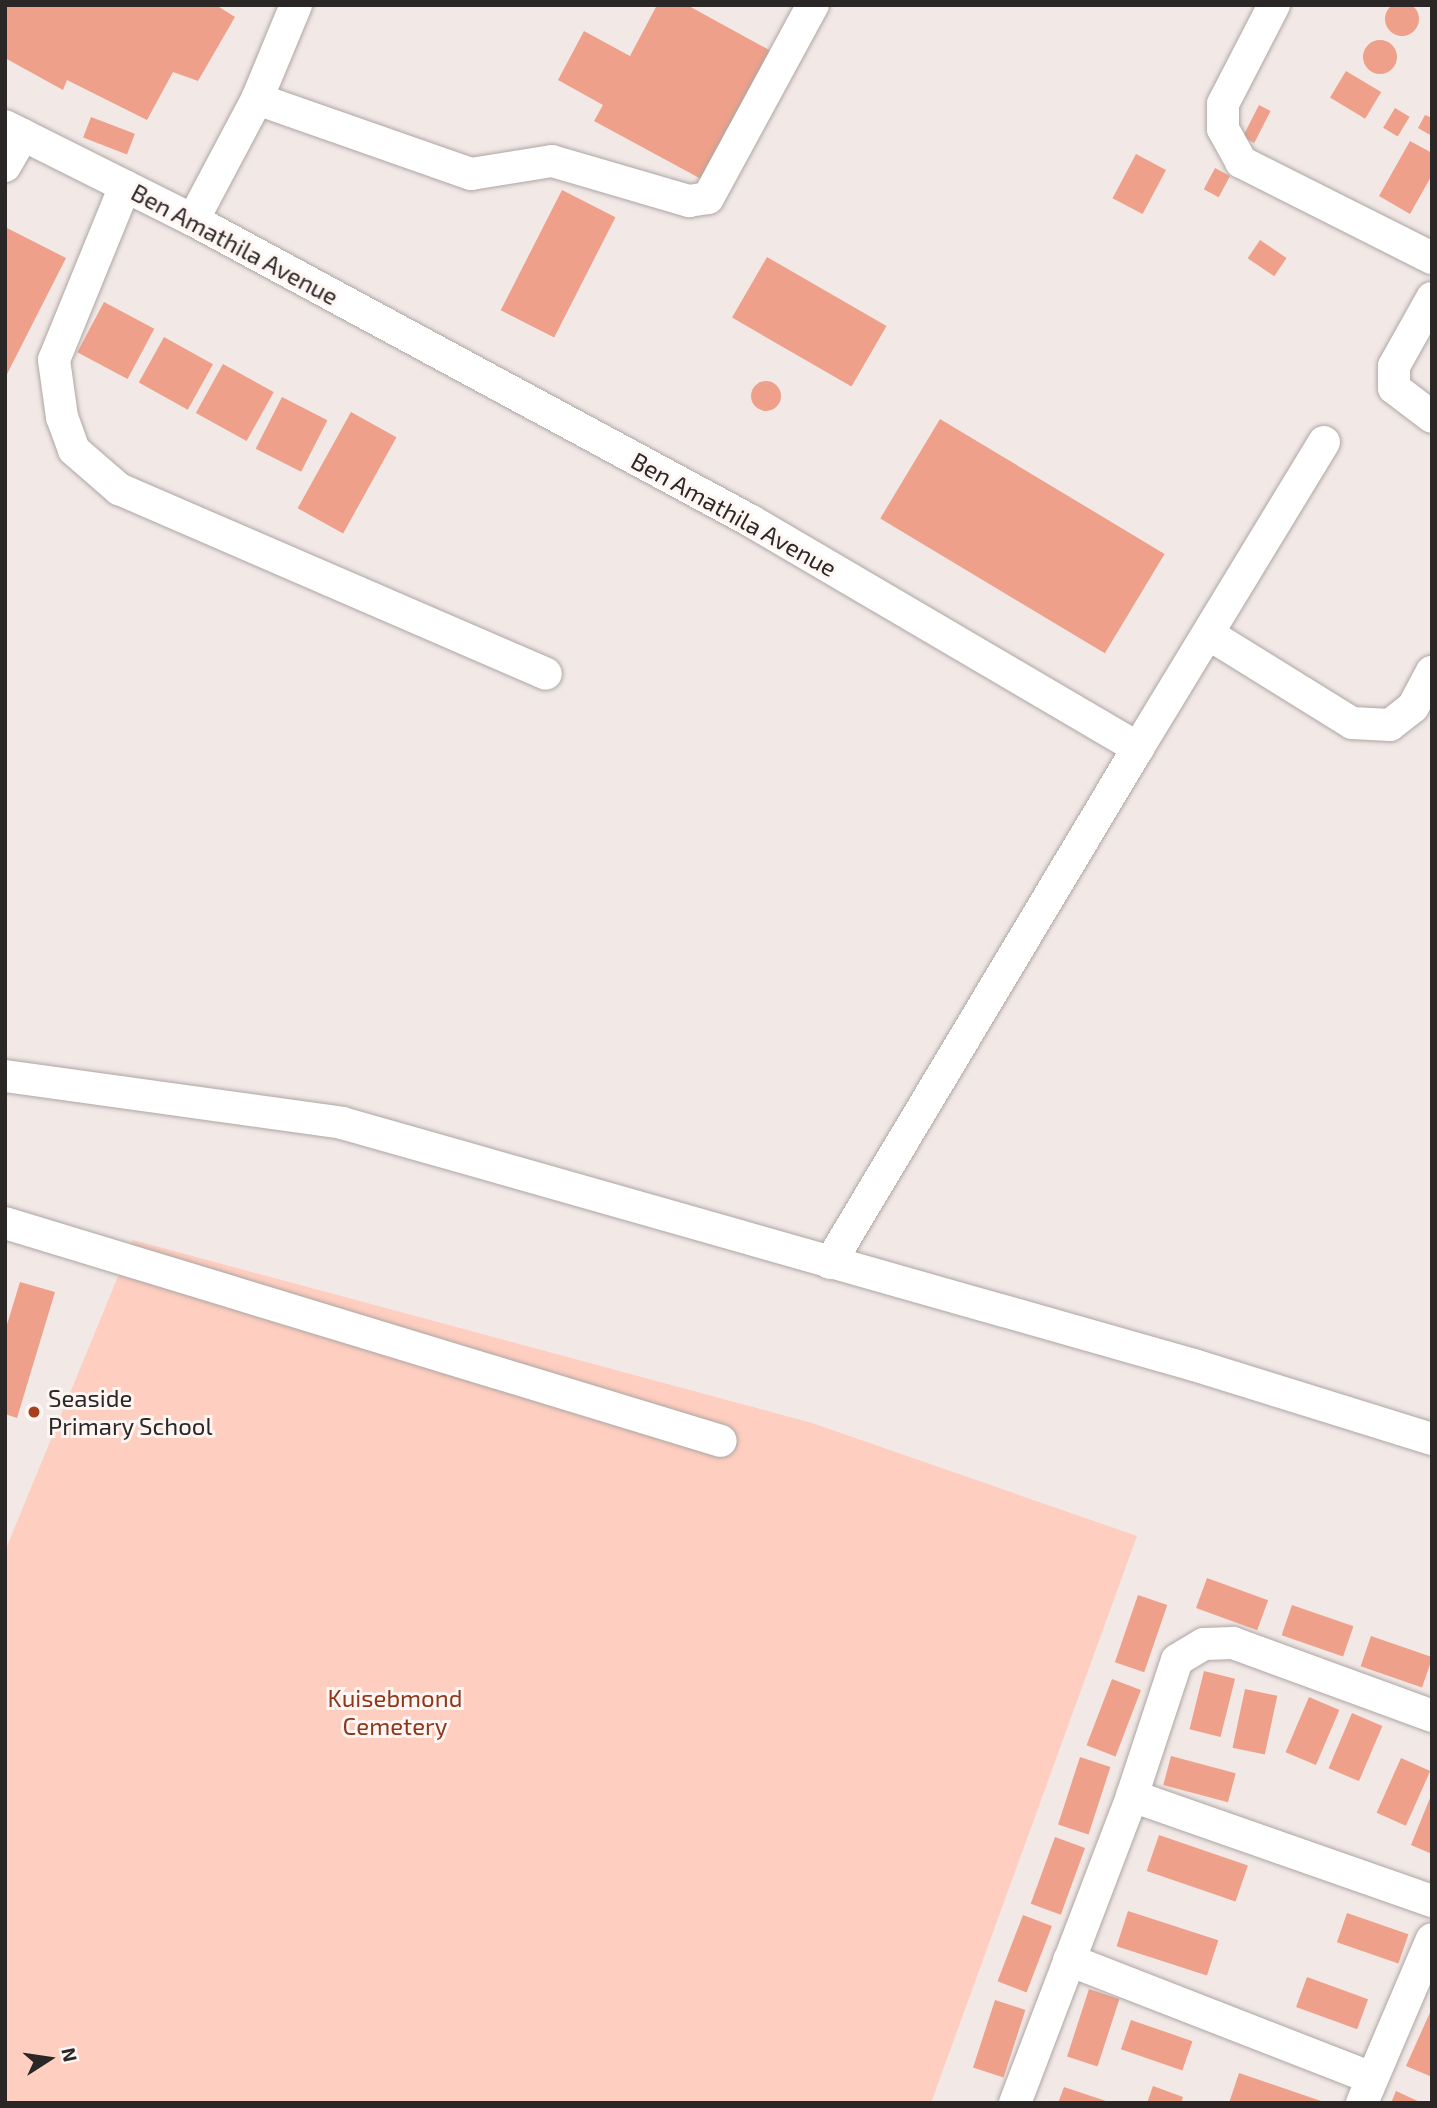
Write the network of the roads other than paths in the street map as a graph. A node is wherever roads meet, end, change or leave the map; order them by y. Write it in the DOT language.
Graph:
graph roads {
  1 [pos="296,5"];
  2 [pos="813,5"];
  3 [pos="1274,5"];
  4 [pos="257,99"];
  5 [pos="14,131"];
  6 [pos="5,166"];
  7 [pos="125,186"];
  8 [pos="193,220"];
  9 [pos="1432,258"];
  10 [pos="1432,298"];
  11 [pos="1432,418"];
  12 [pos="1324,442"];
  13 [pos="1210,635"];
  14 [pos="1432,671"];
  15 [pos="546,674"];
  16 [pos="1138,748"];
  17 [pos="5,1076"];
  18 [pos="5,1223"];
  19 [pos="830,1263"];
  20 [pos="1432,1439"];
  21 [pos="721,1441"];
  22 [pos="1432,1716"];
  23 [pos="1132,1796"];
  24 [pos="1432,1901"];
  25 [pos="1432,1939"];
  26 [pos="1069,1960"];
  27 [pos="1367,2090"];
  28 [pos="1015,2103"];
  1 -- 4 [label="street"];
  2 -- 4 [label="street"];
  3 -- 9 [label="street"];
  4 -- 8 [label="street"];
  5 -- 6 [label="street"];
  5 -- 7 [label="street, Ben Amathila Avenue"];
  7 -- 8 [label="street, Ben Amathila Avenue"];
  7 -- 15 [label="street"];
  8 -- 16 [label="street, Ben Amathila Avenue"];
  10 -- 11 [label="street"];
  12 -- 13 [label="street"];
  13 -- 14 [label="street"];
  13 -- 16 [label="street"];
  16 -- 19 [label="street"];
  17 -- 19 [label="street"];
  18 -- 21 [label="street"];
  19 -- 20 [label="street"];
  22 -- 23 [label="street"];
  23 -- 24 [label="street"];
  23 -- 26 [label="street"];
  25 -- 27 [label="street"];
  26 -- 27 [label="street"];
  26 -- 28 [label="street"];
}
